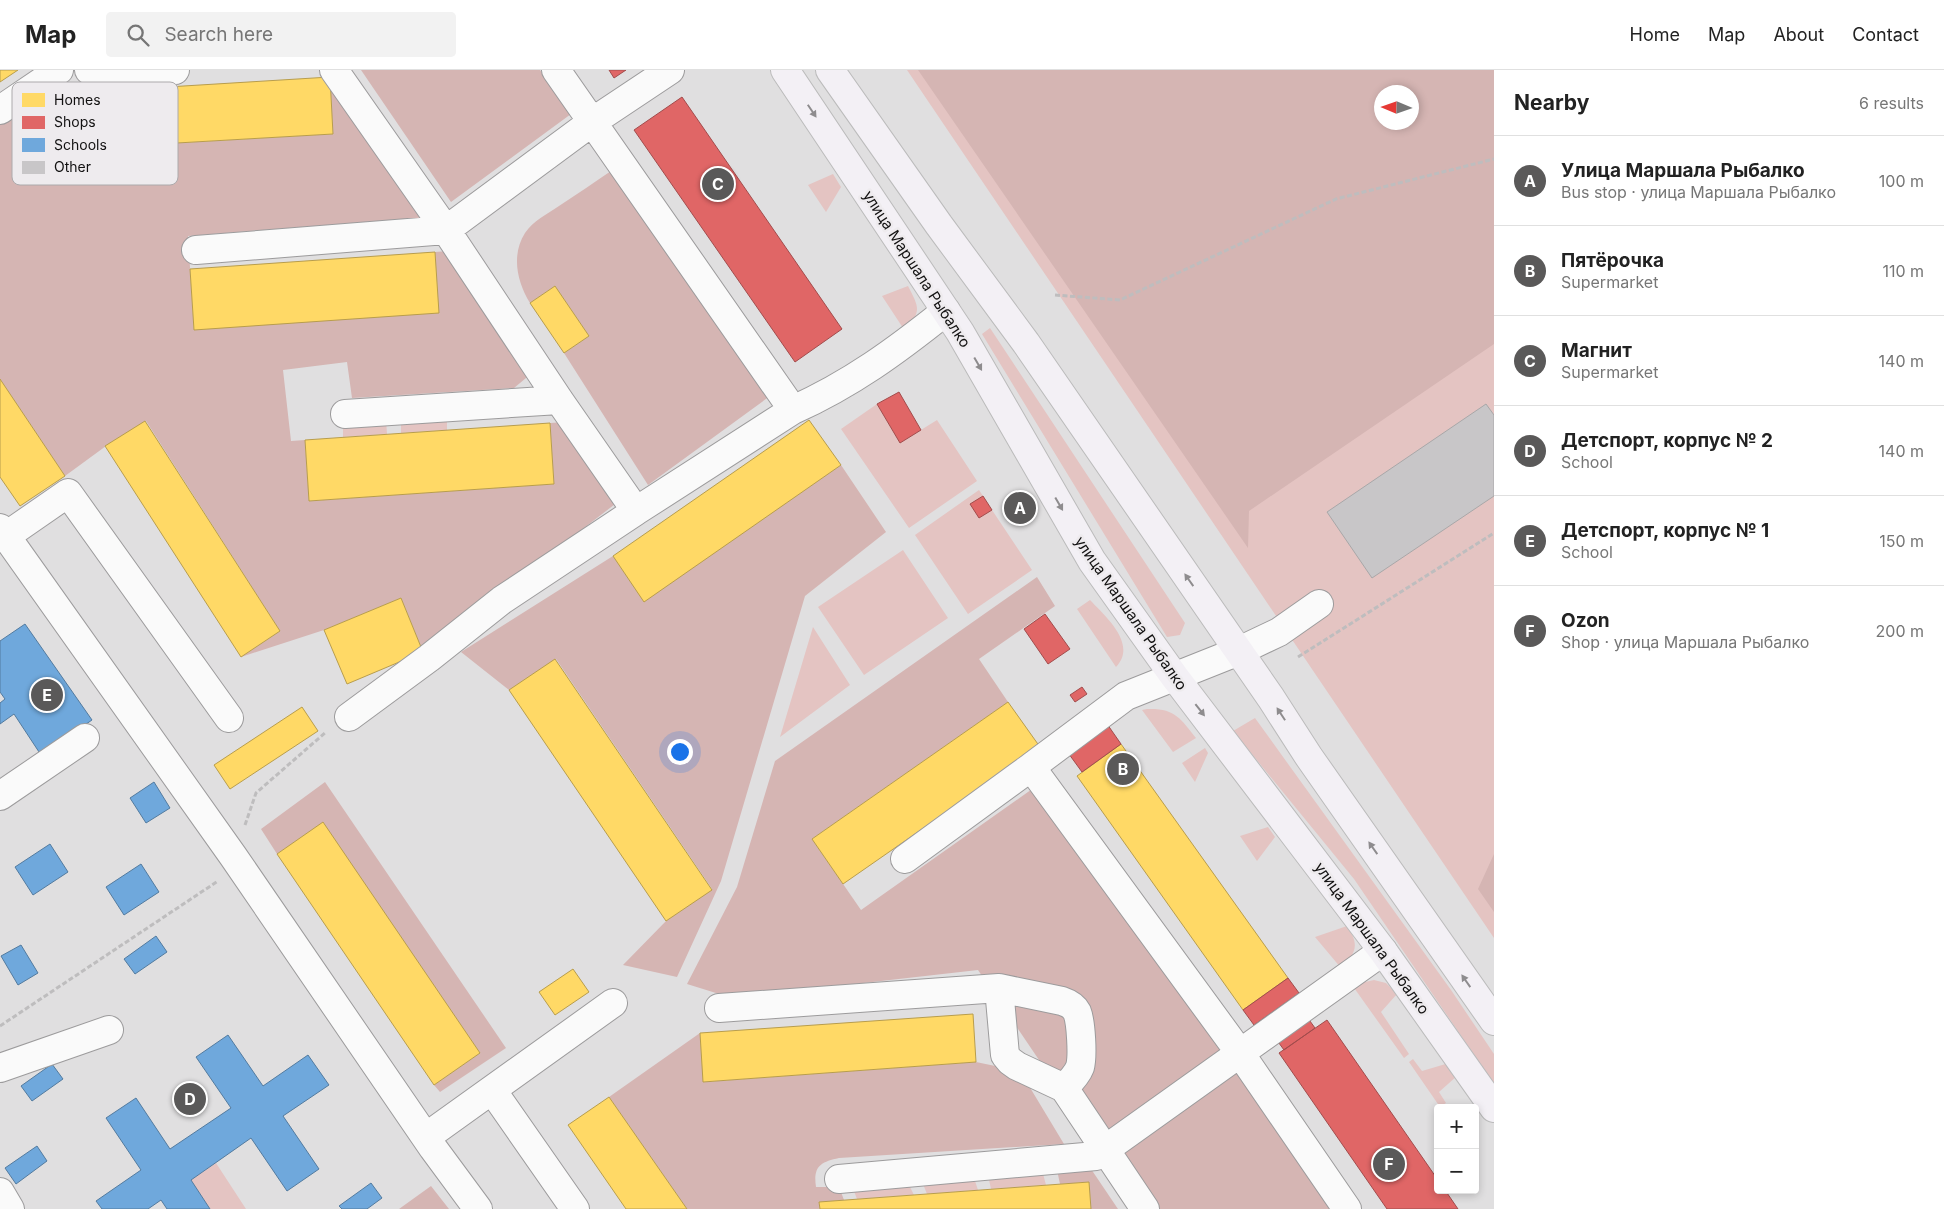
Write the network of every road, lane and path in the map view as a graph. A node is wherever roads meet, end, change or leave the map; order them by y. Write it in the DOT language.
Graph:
graph roads {
  1 [pos="59,70"];
  2 [pos="89,70"];
  3 [pos="175,70"];
  4 [pos="334,70"];
  5 [pos="556,70"];
  6 [pos="670,70"];
  7 [pos="785,70"];
  8 [pos="830,70"];
  9 [pos="41,82"];
  10 [pos="12,102"];
  11 [pos="0,110"];
  12 [pos="592,122"];
  13 [pos="1494,159"];
  14 [pos="446,230"];
  15 [pos="196,250"];
  16 [pos="1055,295"];
  17 [pos="946,311"];
  18 [pos="559,400"];
  19 [pos="793,410"];
  20 [pos="344,414"];
  21 [pos="636,511"];
  22 [pos="3,532"];
  23 [pos="1494,533"];
  24 [pos="1319,604"];
  25 [pos="1239,651"];
  26 [pos="1298,657"];
  27 [pos="1174,676"];
  28 [pos="349,717"];
  29 [pos="229,718"];
  30 [pos="85,738"];
  31 [pos="1031,768"];
  32 [pos="0,796"];
  33 [pos="233,856"];
  34 [pos="905,858"];
  35 [pos="1383,951"];
  36 [pos="999,988"];
  37 [pos="613,1003"];
  38 [pos="719,1008"];
  39 [pos="1494,1021"];
  40 [pos="0,1026"];
  41 [pos="109,1030"];
  42 [pos="1240,1053"];
  43 [pos="0,1068"];
  44 [pos="1064,1088"];
  45 [pos="492,1090"];
  46 [pos="1494,1108"];
  47 [pos="426,1138"];
  48 [pos="1105,1149"];
  49 [pos="839,1179"];
  50 [pos="0,1192"];
  51 [pos="10,1209"];
  52 [pos="478,1209"];
  53 [pos="575,1209"];
  54 [pos="1145,1209"];
  55 [pos="1347,1209"];
  1 -- 9 [label="street"];
  2 -- 3 [label="street"];
  4 -- 14 [label="street"];
  5 -- 12 [label="street"];
  6 -- 12 [label="street"];
  7 -- 17 [label="main road, улица Маршала Рыбалко, one-way"];
  25 -- 8 [label="main road, one-way"];
  10 -- 11 [label="street"];
  12 -- 14 [label="street"];
  12 -- 19 [label="street"];
  13 -- 16 [label="path"];
  14 -- 15 [label="street"];
  14 -- 18 [label="street"];
  17 -- 19 [label="street"];
  17 -- 27 [label="main road, улица Маршала Рыбалко, one-way"];
  18 -- 20 [label="street"];
  18 -- 21 [label="street"];
  19 -- 21 [label="street"];
  21 -- 28 [label="street"];
  22 -- 29 [label="street"];
  22 -- 33 [label="street"];
  23 -- 26 [label="path"];
  24 -- 25 [label="street"];
  25 -- 27 [label="street"];
  39 -- 25 [label="main road, one-way"];
  27 -- 31 [label="street"];
  27 -- 35 [label="main road, улица Маршала Рыбалко, one-way"];
  28 -- 33 [label="path"];
  30 -- 32 [label="street"];
  31 -- 34 [label="street"];
  31 -- 42 [label="street"];
  33 -- 40 [label="path"];
  33 -- 47 [label="street"];
  35 -- 42 [label="street"];
  35 -- 46 [label="main road, улица Маршала Рыбалко"];
  36 -- 38 [label="street"];
  36 -- 44 [label="street"];
  36 -- 44 [label="street"];
  37 -- 45 [label="street"];
  41 -- 43 [label="street"];
  42 -- 48 [label="street"];
  42 -- 55 [label="street"];
  44 -- 48 [label="street"];
  45 -- 47 [label="street"];
  45 -- 53 [label="street"];
  47 -- 52 [label="street"];
  48 -- 49 [label="street"];
  48 -- 54 [label="street"];
  50 -- 51 [label="street"];
}
